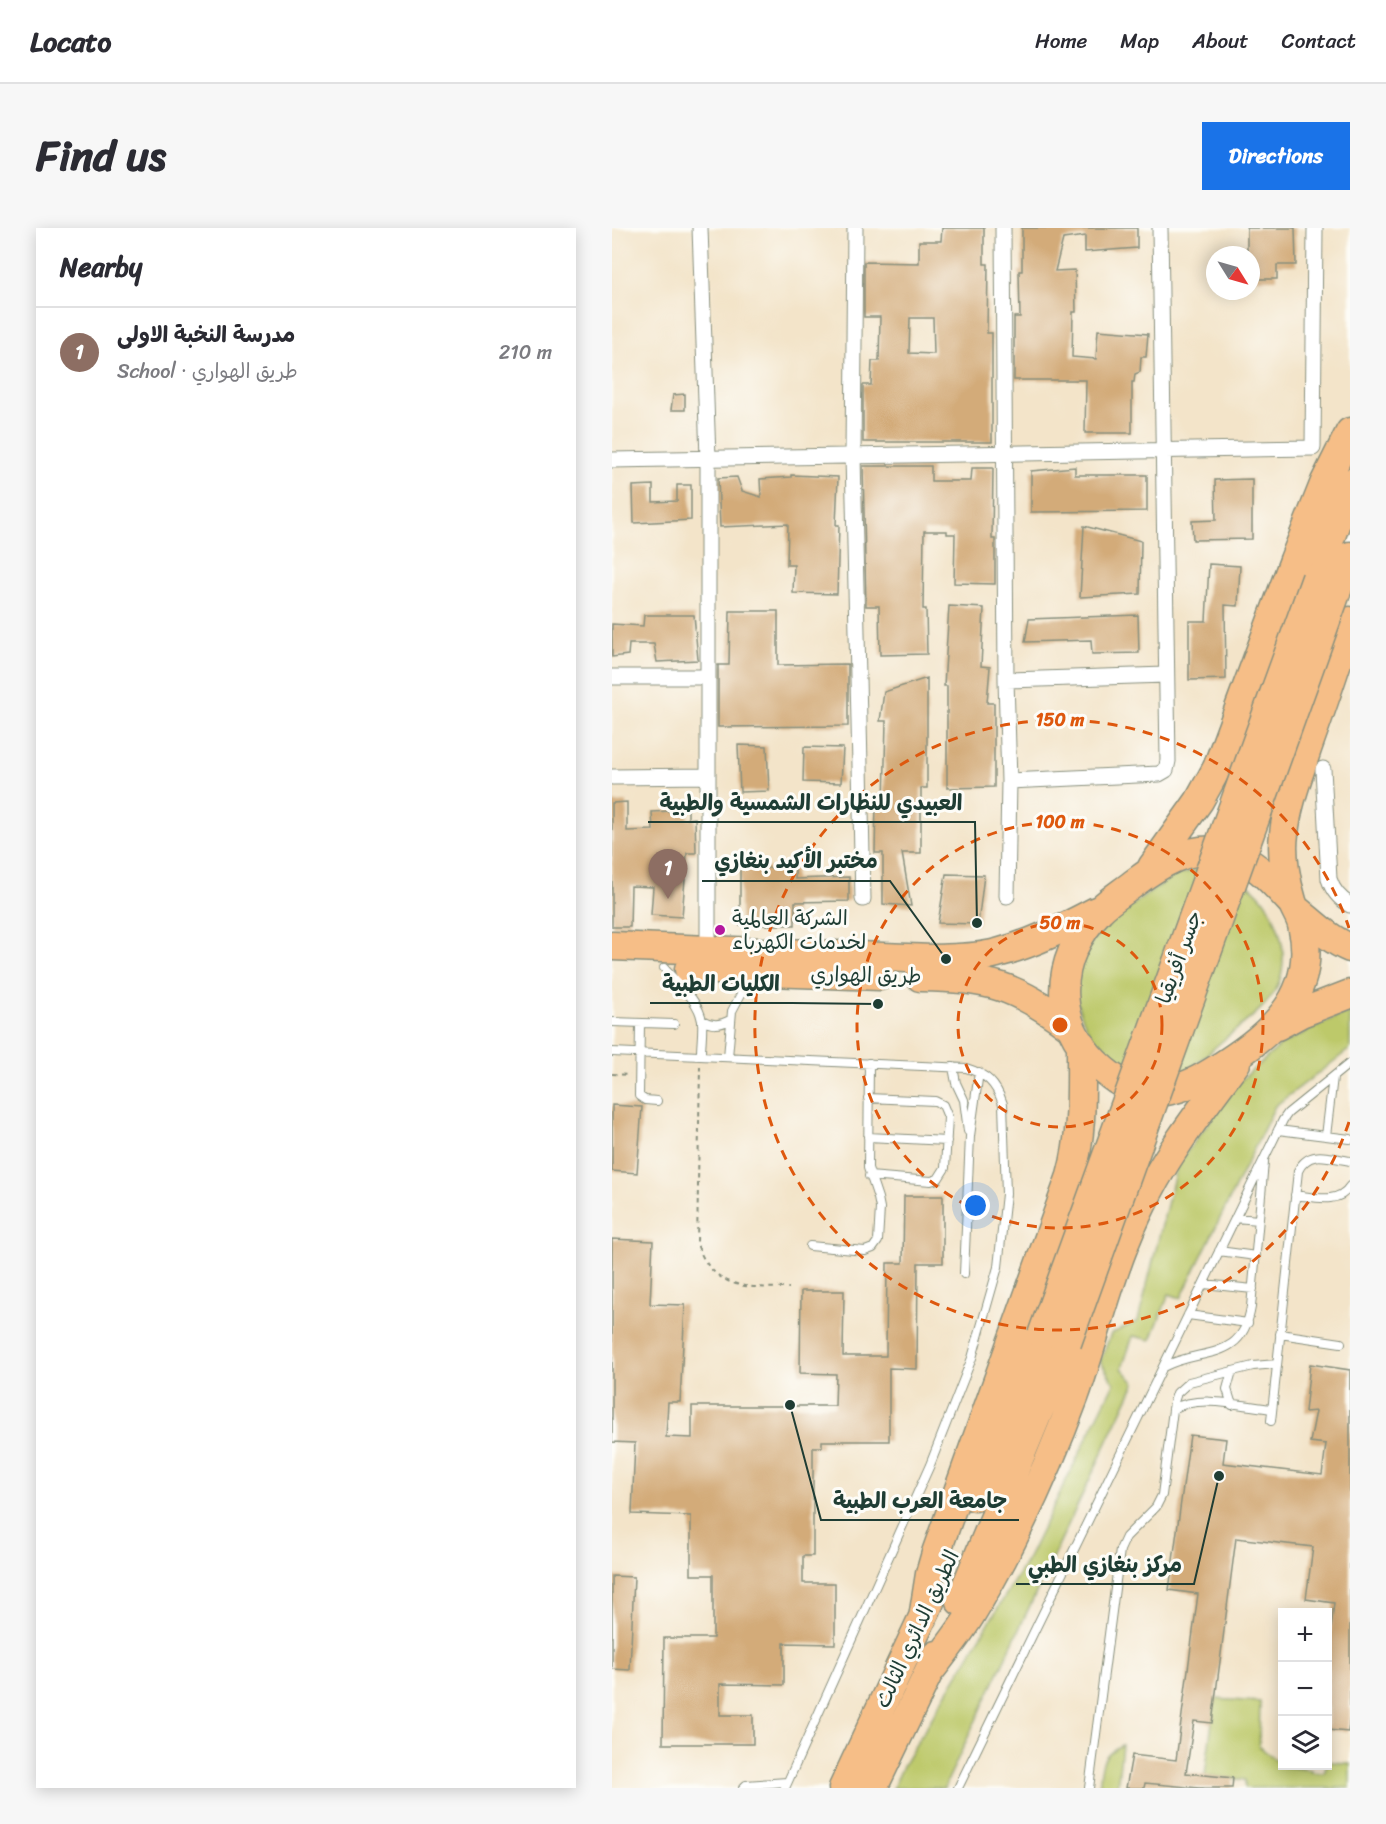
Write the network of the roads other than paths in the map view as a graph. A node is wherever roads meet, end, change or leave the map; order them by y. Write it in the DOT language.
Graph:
graph roads {
  1 [pos="700,228"];
  2 [pos="855,228"];
  3 [pos="1003,228"];
  4 [pos="1160,228"];
  5 [pos="1315,228"];
  6 [pos="1350,432"];
  7 [pos="1162,450"];
  8 [pos="1006,453"];
  9 [pos="853,456"];
  10 [pos="708,458"];
  11 [pos="612,460"];
  12 [pos="1350,483"];
  13 [pos="1350,555"];
  14 [pos="1327,584"];
  15 [pos="1350,621"];
  16 [pos="1166,675"];
  17 [pos="707,676"];
  18 [pos="612,677"];
  19 [pos="1006,680"];
  20 [pos="1323,769"];
  21 [pos="708,776"];
  22 [pos="612,777"];
  23 [pos="1009,781"];
  24 [pos="1148,873"];
  25 [pos="1007,896"];
  26 [pos="863,899"];
  27 [pos="1350,905"];
  28 [pos="1295,907"];
  29 [pos="1101,909"];
  30 [pos="612,946"];
  31 [pos="1350,948"];
  32 [pos="708,950"];
  33 [pos="612,965"];
  34 [pos="664,968"];
  35 [pos="753,972"];
  36 [pos="1350,994"];
  37 [pos="702,1020"];
  38 [pos="730,1020"];
  39 [pos="612,1022"];
  40 [pos="640,1023"];
  41 [pos="674,1024"];
  42 [pos="1270,1030"];
  43 [pos="1076,1036"];
  44 [pos="1246,1049"];
  45 [pos="612,1052"];
  46 [pos="640,1052"];
  47 [pos="700,1054"];
  48 [pos="728,1056"];
  49 [pos="869,1063"];
  50 [pos="1350,1063"];
  51 [pos="953,1067"];
  52 [pos="979,1072"];
  53 [pos="1333,1077"];
  54 [pos="868,1098"];
  55 [pos="657,1101"];
  56 [pos="1278,1130"];
  57 [pos="970,1136"];
  58 [pos="1326,1136"];
  59 [pos="868,1137"];
  60 [pos="1350,1139"];
  61 [pos="947,1141"];
  62 [pos="1265,1157"];
  63 [pos="1350,1161"];
  64 [pos="869,1176"];
  65 [pos="1350,1186"];
  66 [pos="1295,1195"];
  67 [pos="1235,1218"];
  68 [pos="1259,1220"];
  69 [pos="810,1246"];
  70 [pos="1219,1251"];
  71 [pos="1256,1256"];
  72 [pos="964,1274"];
  73 [pos="1203,1284"];
  74 [pos="1253,1289"];
  75 [pos="1188,1315"];
  76 [pos="1248,1323"];
  77 [pos="1280,1334"];
  78 [pos="1055,1339"];
  79 [pos="1341,1343"];
  80 [pos="1277,1364"];
  81 [pos="1163,1367"];
  82 [pos="1232,1371"];
  83 [pos="1232,1405"];
  84 [pos="1173,1409"];
  85 [pos="1272,1409"];
  86 [pos="1270,1421"];
  87 [pos="923,1618"];
  88 [pos="930,1671"];
  89 [pos="786,1785"];
  90 [pos="742,1788"];
  91 [pos="843,1788"];
  92 [pos="873,1788"];
  93 [pos="958,1788"];
  94 [pos="1089,1788"];
  1 -- 10 [label="street"];
  2 -- 9 [label="street"];
  3 -- 8 [label="street"];
  4 -- 7 [label="street"];
  5 -- 7 [label="street"];
  6 -- 24 [label="highway"];
  7 -- 8 [label="street"];
  7 -- 16 [label="street"];
  8 -- 9 [label="street"];
  8 -- 19 [label="street"];
  9 -- 10 [label="street"];
  9 -- 26 [label="street"];
  10 -- 11 [label="street"];
  10 -- 17 [label="street"];
  12 -- 14 [label="highway"];
  13 -- 14 [label="highway"];
  14 -- 78 [label="highway, جسر أفريقيا, bridge"];
  15 -- 28 [label="highway"];
  16 -- 19 [label="street"];
  16 -- 23 [label="street"];
  17 -- 18 [label="street"];
  17 -- 21 [label="street"];
  19 -- 23 [label="street"];
  20 -- 27 [label="street"];
  21 -- 22 [label="street"];
  21 -- 32 [label="street"];
  23 -- 25 [label="street"];
  24 -- 28 [label="highway"];
  24 -- 29 [label="highway"];
  28 -- 31 [label="highway"];
  28 -- 42 [label="highway"];
  29 -- 32 [label="highway, طريق الهواري"];
  29 -- 43 [label="highway"];
  30 -- 32 [label="highway, طريق الهواري"];
  33 -- 34 [label="highway, طريق الهواري"];
  34 -- 35 [label="highway, طريق الهواري"];
  34 -- 37 [label="lane"];
  35 -- 38 [label="lane"];
  35 -- 43 [label="highway, طريق الهواري"];
  36 -- 42 [label="highway"];
  37 -- 38 [label="lane"];
  37 -- 47 [label="lane"];
  38 -- 48 [label="lane"];
  39 -- 40 [label="lane"];
  40 -- 41 [label="lane"];
  40 -- 46 [label="lane"];
  42 -- 44 [label="highway"];
  43 -- 44 [label="highway"];
  43 -- 87 [label="highway"];
  44 -- 88 [label="highway"];
  45 -- 46 [label="lane"];
  46 -- 47 [label="lane"];
  46 -- 55 [label="lane"];
  47 -- 48 [label="lane"];
  48 -- 49 [label="lane"];
  49 -- 51 [label="lane"];
  49 -- 54 [label="lane"];
  50 -- 53 [label="lane"];
  51 -- 52 [label="lane"];
  51 -- 57 [label="lane"];
  52 -- 57 [label="lane"];
  52 -- 89 [label="lane"];
  53 -- 56 [label="lane"];
  53 -- 58 [label="lane"];
  54 -- 59 [label="lane"];
  54 -- 61 [label="lane"];
  56 -- 58 [label="lane"];
  56 -- 62 [label="lane"];
  57 -- 72 [label="lane"];
  58 -- 60 [label="lane"];
  59 -- 61 [label="lane"];
  59 -- 64 [label="lane"];
  61 -- 64 [label="lane"];
  62 -- 67 [label="lane"];
  62 -- 68 [label="lane"];
  63 -- 66 [label="lane"];
  64 -- 69 [label="lane"];
  65 -- 66 [label="lane"];
  66 -- 77 [label="lane"];
  67 -- 68 [label="lane"];
  67 -- 70 [label="lane"];
  68 -- 71 [label="lane"];
  70 -- 71 [label="lane"];
  70 -- 73 [label="lane"];
  71 -- 74 [label="lane"];
  73 -- 74 [label="lane"];
  73 -- 75 [label="lane"];
  74 -- 76 [label="lane"];
  75 -- 76 [label="lane"];
  75 -- 81 [label="lane"];
  76 -- 81 [label="lane"];
  77 -- 79 [label="lane"];
  77 -- 80 [label="lane"];
  78 -- 87 [label="highway, الطريق الدائري الثالث"];
  78 -- 88 [label="highway, الطريق الدائري الثالث"];
  80 -- 82 [label="lane"];
  80 -- 85 [label="lane"];
  81 -- 93 [label="lane"];
  82 -- 83 [label="lane"];
  82 -- 84 [label="lane"];
  83 -- 84 [label="lane"];
  83 -- 85 [label="lane"];
  84 -- 94 [label="lane"];
  85 -- 86 [label="lane"];
  87 -- 91 [label="highway, الطريق الدائري الثالث"];
  88 -- 92 [label="highway, الطريق الدائري الثالث"];
  89 -- 90 [label="lane"];
}
